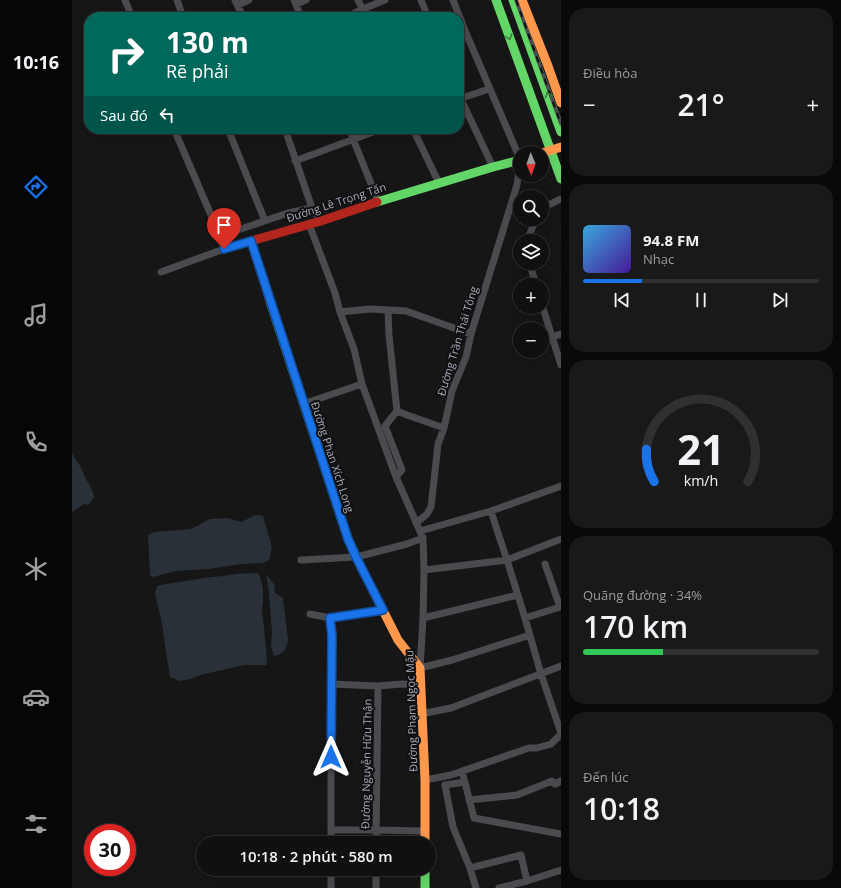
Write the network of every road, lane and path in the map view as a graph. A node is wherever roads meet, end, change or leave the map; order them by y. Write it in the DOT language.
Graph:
graph roads {
  1 [pos="125,0"];
  2 [pos="177,0"];
  3 [pos="249,0"];
  4 [pos="306,0"];
  5 [pos="358,0"];
  6 [pos="385,0"];
  7 [pos="421,0"];
  8 [pos="452,0"];
  9 [pos="496,0"];
  10 [pos="513,0"];
  11 [pos="522,0"];
  12 [pos="295,2"];
  13 [pos="237,3"];
  14 [pos="363,9"];
  15 [pos="130,12"];
  16 [pos="181,12"];
  17 [pos="299,12"];
  18 [pos="357,12"];
  19 [pos="364,12"];
  20 [pos="426,12"];
  21 [pos="456,12"];
  22 [pos="464,38"];
  23 [pos="489,89"];
  24 [pos="464,96"];
  25 [pos="561,103"];
  26 [pos="464,107"];
  27 [pos="561,132"];
  28 [pos="176,134"];
  29 [pos="230,134"];
  30 [pos="287,134"];
  31 [pos="352,134"];
  32 [pos="368,134"];
  33 [pos="415,134"];
  34 [pos="354,139"];
  35 [pos="514,146"];
  36 [pos="561,147"];
  37 [pos="551,150"];
  38 [pos="295,161"];
  39 [pos="513,163"];
  40 [pos="493,167"];
  41 [pos="561,179"];
  42 [pos="517,182"];
  43 [pos="439,183"];
  44 [pos="561,199"];
  45 [pos="378,201"];
  46 [pos="549,205"];
  47 [pos="312,208"];
  48 [pos="320,221"];
  49 [pos="265,222"];
  50 [pos="309,224"];
  51 [pos="220,236"];
  52 [pos="251,241"];
  53 [pos="224,249"];
  54 [pos="161,272"];
  55 [pos="388,310"];
  56 [pos="340,312"];
  57 [pos="545,314"];
  58 [pos="471,334"];
  59 [pos="561,334"];
  60 [pos="552,337"];
  61 [pos="561,362"];
  62 [pos="362,384"];
  63 [pos="304,404"];
  64 [pos="397,410"];
  65 [pos="444,428"];
  66 [pos="396,477"];
  67 [pos="561,486"];
  68 [pos="492,511"];
  69 [pos="416,523"];
  70 [pos="420,531"];
  71 [pos="423,538"];
  72 [pos="561,539"];
  73 [pos="356,557"];
  74 [pos="301,560"];
  75 [pos="507,560"];
  76 [pos="546,564"];
  77 [pos="424,570"];
  78 [pos="518,595"];
  79 [pos="383,610"];
  80 [pos="310,614"];
  81 [pos="330,618"];
  82 [pos="423,618"];
  83 [pos="525,618"];
  84 [pos="530,635"];
  85 [pos="561,666"];
  86 [pos="420,668"];
  87 [pos="541,674"];
  88 [pos="331,684"];
  89 [pos="420,685"];
  90 [pos="378,686"];
  91 [pos="422,714"];
  92 [pos="561,733"];
  93 [pos="462,771"];
  94 [pos="425,780"];
  95 [pos="561,781"];
  96 [pos="465,782"];
  97 [pos="470,800"];
  98 [pos="331,830"];
  99 [pos="376,830"];
  100 [pos="425,831"];
  101 [pos="561,834"];
  102 [pos="331,836"];
  103 [pos="376,836"];
  104 [pos="425,836"];
  105 [pos="470,868"];
  106 [pos="561,870"];
  107 [pos="331,876"];
  108 [pos="376,876"];
  109 [pos="425,876"];
  110 [pos="527,881"];
  111 [pos="331,888"];
  112 [pos="376,888"];
  113 [pos="425,888"];
  114 [pos="476,888"];
  115 [pos="500,888"];
  1 -- 15 [label="street"];
  2 -- 16 [label="street"];
  3 -- 13 [label="street"];
  4 -- 12 [label="street"];
  5 -- 14 [label="street"];
  6 -- 14 [label="street"];
  7 -- 20 [label="street"];
  8 -- 21 [label="street"];
  9 -- 37 [label="main road, one-way"];
  27 -- 10 [label="main road, one-way"];
  11 -- 25 [label="main road"];
  12 -- 17 [label="street"];
  14 -- 18 [label="street"];
  14 -- 19 [label="street"];
  22 -- 23 [label="street"];
  23 -- 24 [label="street"];
  23 -- 35 [label="street"];
  26 -- 40 [label="street"];
  28 -- 51 [label="street"];
  29 -- 49 [label="street"];
  30 -- 38 [label="street"];
  31 -- 34 [label="street"];
  32 -- 34 [label="street"];
  33 -- 43 [label="street"];
  34 -- 38 [label="street"];
  34 -- 45 [label="street"];
  36 -- 37 [label="main road"];
  37 -- 41 [label="main road"];
  38 -- 47 [label="street"];
  39 -- 40 [label="main road, Đường Lê Trọng Tấn"];
  40 -- 43 [label="main road, Đường Lê Trọng Tấn"];
  42 -- 58 [label="street, Đường Trần Thái Tông"];
  43 -- 45 [label="main road, Đường Lê Trọng Tấn"];
  44 -- 46 [label="street"];
  45 -- 48 [label="main road, Đường Lê Trọng Tấn"];
  47 -- 48 [label="street"];
  47 -- 49 [label="street"];
  48 -- 50 [label="main road, Đường Lê Trọng Tấn"];
  49 -- 51 [label="street"];
  50 -- 52 [label="main road, Đường Lê Trọng Tấn"];
  50 -- 56 [label="street, Đường Phạm Ngọc Mậu"];
  51 -- 53 [label="street"];
  52 -- 53 [label="street, Đường Lê Trọng Tấn"];
  52 -- 63 [label="main road, Đường Phan Xích Long"];
  53 -- 54 [label="street, Đường Lê Trọng Tấn"];
  55 -- 56 [label="street"];
  55 -- 58 [label="street"];
  55 -- 64 [label="street"];
  56 -- 62 [label="street, Đường Phạm Ngọc Mậu"];
  57 -- 60 [label="street"];
  58 -- 65 [label="street, Đường Trần Thái Tông"];
  59 -- 60 [label="street"];
  60 -- 61 [label="street"];
  62 -- 63 [label="street"];
  62 -- 66 [label="street, Đường Phạm Ngọc Mậu"];
  63 -- 73 [label="main road, Đường Phan Xích Long"];
  64 -- 65 [label="street"];
  64 -- 66 [label="street"];
  65 -- 69 [label="street, Đường Trần Thái Tông"];
  66 -- 69 [label="street, Đường Phạm Ngọc Mậu"];
  67 -- 68 [label="street"];
  68 -- 70 [label="street"];
  68 -- 75 [label="street"];
  69 -- 70 [label="street, Đường Phạm Ngọc Mậu"];
  70 -- 71 [label="street, Đường Phạm Ngọc Mậu"];
  71 -- 73 [label="street"];
  71 -- 77 [label="street, Đường Phạm Ngọc Mậu"];
  72 -- 75 [label="street"];
  73 -- 74 [label="street"];
  73 -- 79 [label="main road, Đường Phan Xích Long"];
  75 -- 77 [label="street"];
  75 -- 78 [label="street"];
  76 -- 83 [label="street"];
  77 -- 82 [label="street, Đường Phạm Ngọc Mậu"];
  78 -- 82 [label="street"];
  78 -- 83 [label="street"];
  79 -- 81 [label="street"];
  79 -- 86 [label="main road, Đường Phan Xích Long"];
  80 -- 81 [label="street"];
  81 -- 88 [label="street"];
  82 -- 86 [label="street, Đường Phạm Ngọc Mậu"];
  83 -- 84 [label="street"];
  84 -- 86 [label="street"];
  84 -- 87 [label="street"];
  85 -- 87 [label="street"];
  86 -- 89 [label="main road, Đường Phạm Ngọc Mậu"];
  87 -- 91 [label="street"];
  87 -- 92 [label="street"];
  88 -- 90 [label="street"];
  88 -- 98 [label="street"];
  89 -- 90 [label="street"];
  89 -- 91 [label="main road, Đường Phạm Ngọc Mậu"];
  90 -- 99 [label="street, Đường Nguyễn Hữu Thận"];
  91 -- 94 [label="main road, Đường Phạm Ngọc Mậu"];
  92 -- 93 [label="street"];
  93 -- 94 [label="street"];
  93 -- 96 [label="street"];
  94 -- 100 [label="main road, Đường Phạm Ngọc Mậu"];
  95 -- 97 [label="street"];
  96 -- 97 [label="street"];
  96 -- 105 [label="street"];
  97 -- 101 [label="street"];
  98 -- 99 [label="street"];
  98 -- 102 [label="street"];
  99 -- 100 [label="street"];
  99 -- 103 [label="street, Đường Nguyễn Hữu Thận"];
  100 -- 104 [label="main road, Đường Phạm Ngọc Mậu"];
  105 -- 110 [label="street"];
  105 -- 114 [label="street"];
  106 -- 110 [label="street"];
  107 -- 111 [label="street"];
  108 -- 112 [label="street"];
  109 -- 113 [label="main road"];
  110 -- 115 [label="street"];
}
